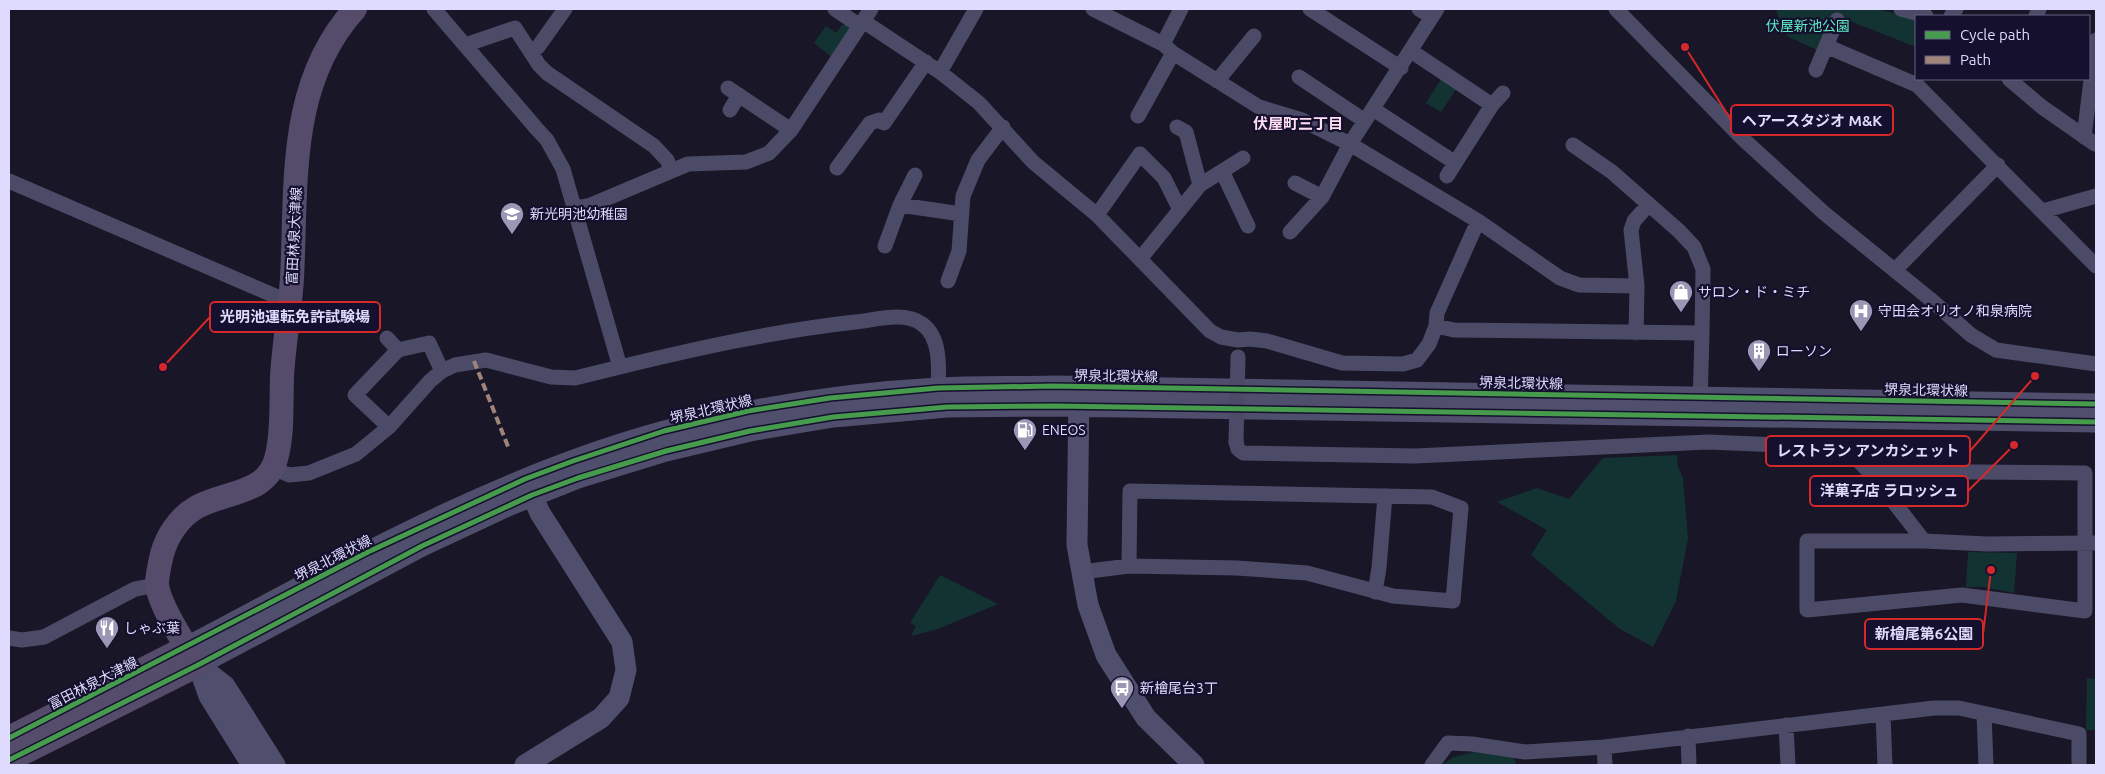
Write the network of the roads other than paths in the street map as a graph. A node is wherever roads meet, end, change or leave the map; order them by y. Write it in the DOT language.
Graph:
graph roads {
  1 [pos="355,9"];
  2 [pos="434,9"];
  3 [pos="565,9"];
  4 [pos="835,9"];
  5 [pos="976,9"];
  6 [pos="1093,9"];
  7 [pos="1181,9"];
  8 [pos="1310,9"];
  9 [pos="1419,9"];
  10 [pos="1616,9"];
  11 [pos="1901,9"];
  12 [pos="1434,13"];
  13 [pos="1922,15"];
  14 [pos="865,18"];
  15 [pos="1837,20"];
  16 [pos="1254,36"];
  17 [pos="2096,40"];
  18 [pos="465,45"];
  19 [pos="1826,46"];
  20 [pos="1168,48"];
  21 [pos="1411,51"];
  22 [pos="531,52"];
  23 [pos="926,62"];
  24 [pos="1400,68"];
  25 [pos="1816,70"];
  26 [pos="940,72"];
  27 [pos="1298,77"];
  28 [pos="2012,80"];
  29 [pos="1218,81"];
  30 [pos="1920,82"];
  31 [pos="1503,93"];
  32 [pos="1492,105"];
  33 [pos="730,110"];
  34 [pos="1369,115"];
  35 [pos="1138,116"];
  36 [pos="1003,127"];
  37 [pos="1177,127"];
  38 [pos="791,130"];
  39 [pos="1350,144"];
  40 [pos="1573,144"];
  41 [pos="1243,158"];
  42 [pos="1454,162"];
  43 [pos="1998,165"];
  44 [pos="837,168"];
  45 [pos="672,171"];
  46 [pos="1222,171"];
  47 [pos="915,175"];
  48 [pos="1447,176"];
  49 [pos="9,180"];
  50 [pos="1295,183"];
  51 [pos="1200,185"];
  52 [pos="2096,196"];
  53 [pos="1322,198"];
  54 [pos="900,204"];
  55 [pos="1649,204"];
  56 [pos="575,208"];
  57 [pos="1180,210"];
  58 [pos="2043,211"];
  59 [pos="961,214"];
  60 [pos="1097,215"];
  61 [pos="1478,221"];
  62 [pos="1248,226"];
  63 [pos="1290,232"];
  64 [pos="885,246"];
  65 [pos="1140,259"];
  66 [pos="2096,266"];
  67 [pos="1894,270"];
  68 [pos="948,282"];
  69 [pos="1637,286"];
  70 [pos="289,302"];
  71 [pos="1436,326"];
  72 [pos="1636,333"];
  73 [pos="1702,334"];
  74 [pos="387,338"];
  75 [pos="1238,340"];
  76 [pos="398,350"];
  77 [pos="2096,364"];
  78 [pos="620,367"];
  79 [pos="442,371"];
  80 [pos="938,388"];
  81 [pos="1079,397"];
  82 [pos="2096,404"];
  83 [pos="1700,407"];
  84 [pos="2096,422"];
  85 [pos="388,427"];
  86 [pos="273,468"];
  87 [pos="1868,471"];
  88 [pos="528,487"];
  89 [pos="1385,496"];
  90 [pos="1924,541"];
  91 [pos="2090,543"];
  92 [pos="1129,566"];
  93 [pos="1082,572"];
  94 [pos="157,585"];
  95 [pos="1375,592"];
  96 [pos="9,638"];
  97 [pos="192,656"];
  98 [pos="1883,714"];
  99 [pos="1984,714"];
  100 [pos="1786,725"];
  101 [pos="1688,736"];
  102 [pos="16,747"];
  103 [pos="1604,747"];
  104 [pos="1524,758"];
  105 [pos="252,765"];
  106 [pos="275,765"];
  107 [pos="525,765"];
  108 [pos="1194,765"];
  109 [pos="1432,765"];
  110 [pos="1604,765"];
  111 [pos="1689,765"];
  112 [pos="1788,765"];
  113 [pos="1885,765"];
  114 [pos="1986,765"];
  115 [pos="2079,765"];
  1 -- 70 [label="main road, 富田林泉大津線"];
  2 -- 18 [label="street"];
  3 -- 22 [label="street"];
  4 -- 14 [label="street"];
  5 -- 26 [label="street"];
  6 -- 20 [label="street"];
  7 -- 20 [label="street"];
  8 -- 24 [label="street"];
  9 -- 12 [label="street"];
  10 -- 67 [label="street"];
  11 -- 13 [label="street"];
  12 -- 21 [label="street"];
  14 -- 23 [label="street"];
  14 -- 38 [label="street"];
  15 -- 19 [label="street"];
  16 -- 29 [label="street"];
  17 -- 28 [label="street"];
  18 -- 22 [label="street"];
  18 -- 56 [label="street"];
  19 -- 25 [label="street"];
  19 -- 30 [label="street"];
  20 -- 29 [label="street"];
  20 -- 35 [label="street"];
  21 -- 24 [label="street"];
  21 -- 32 [label="street"];
  22 -- 45 [label="street"];
  23 -- 26 [label="street"];
  23 -- 44 [label="street"];
  24 -- 34 [label="street"];
  26 -- 36 [label="street"];
  27 -- 34 [label="street"];
  29 -- 39 [label="street"];
  30 -- 43 [label="street"];
  31 -- 32 [label="street"];
  32 -- 42 [label="street"];
  33 -- 38 [label="street"];
  34 -- 39 [label="street"];
  34 -- 42 [label="street"];
  36 -- 59 [label="street"];
  36 -- 60 [label="street"];
  37 -- 51 [label="street"];
  38 -- 45 [label="street"];
  39 -- 53 [label="street"];
  39 -- 61 [label="street"];
  40 -- 55 [label="street"];
  41 -- 46 [label="street"];
  42 -- 48 [label="street"];
  43 -- 58 [label="street"];
  43 -- 67 [label="street"];
  45 -- 56 [label="street"];
  46 -- 51 [label="street"];
  46 -- 62 [label="street"];
  47 -- 54 [label="street"];
  49 -- 70 [label="street"];
  50 -- 53 [label="street"];
  51 -- 57 [label="street"];
  52 -- 58 [label="street"];
  53 -- 63 [label="street"];
  54 -- 59 [label="street"];
  54 -- 64 [label="street"];
  55 -- 69 [label="street"];
  55 -- 73 [label="street"];
  56 -- 78 [label="street"];
  57 -- 60 [label="street"];
  57 -- 65 [label="street"];
  58 -- 66 [label="street"];
  59 -- 68 [label="street"];
  60 -- 65 [label="street"];
  61 -- 69 [label="street"];
  61 -- 71 [label="street"];
  65 -- 75 [label="street"];
  67 -- 77 [label="street"];
  69 -- 72 [label="street"];
  70 -- 86 [label="main road, 富田林泉大津線"];
  71 -- 72 [label="street"];
  71 -- 75 [label="street"];
  72 -- 73 [label="street"];
  73 -- 83 [label="street"];
  74 -- 76 [label="street"];
  75 -- 87 [label="street, bridge"];
  76 -- 79 [label="street"];
  76 -- 85 [label="street"];
  78 -- 79 [label="street"];
  78 -- 80 [label="street"];
  79 -- 85 [label="street"];
  80 -- 81 [label="main road, 堺泉北環状線"];
  80 -- 88 [label="main road, 堺泉北環状線"];
  81 -- 83 [label="main road, 堺泉北環状線"];
  81 -- 88 [label="main road, 堺泉北環状線"];
  81 -- 93 [label="main road"];
  82 -- 83 [label="main road, 堺泉北環状線"];
  83 -- 84 [label="main road, 堺泉北環状線"];
  85 -- 86 [label="street"];
  86 -- 94 [label="main road"];
  87 -- 90 [label="street"];
  87 -- 91 [label="street"];
  88 -- 97 [label="main road, 堺泉北環状線"];
  88 -- 107 [label="main road"];
  89 -- 92 [label="street"];
  89 -- 95 [label="street"];
  89 -- 95 [label="street"];
  90 -- 91 [label="street"];
  90 -- 91 [label="street"];
  92 -- 93 [label="street"];
  92 -- 95 [label="street"];
  93 -- 108 [label="main road"];
  94 -- 96 [label="street"];
  94 -- 97 [label="main road"];
  97 -- 102 [label="main road"];
  97 -- 105 [label="main road"];
  97 -- 106 [label="main road"];
  98 -- 99 [label="street"];
  98 -- 100 [label="street"];
  98 -- 113 [label="street"];
  99 -- 114 [label="street"];
  99 -- 115 [label="street"];
  100 -- 101 [label="street"];
  100 -- 112 [label="street"];
  101 -- 103 [label="street"];
  101 -- 111 [label="street"];
  103 -- 104 [label="street"];
  103 -- 110 [label="street"];
  104 -- 109 [label="street"];
}
